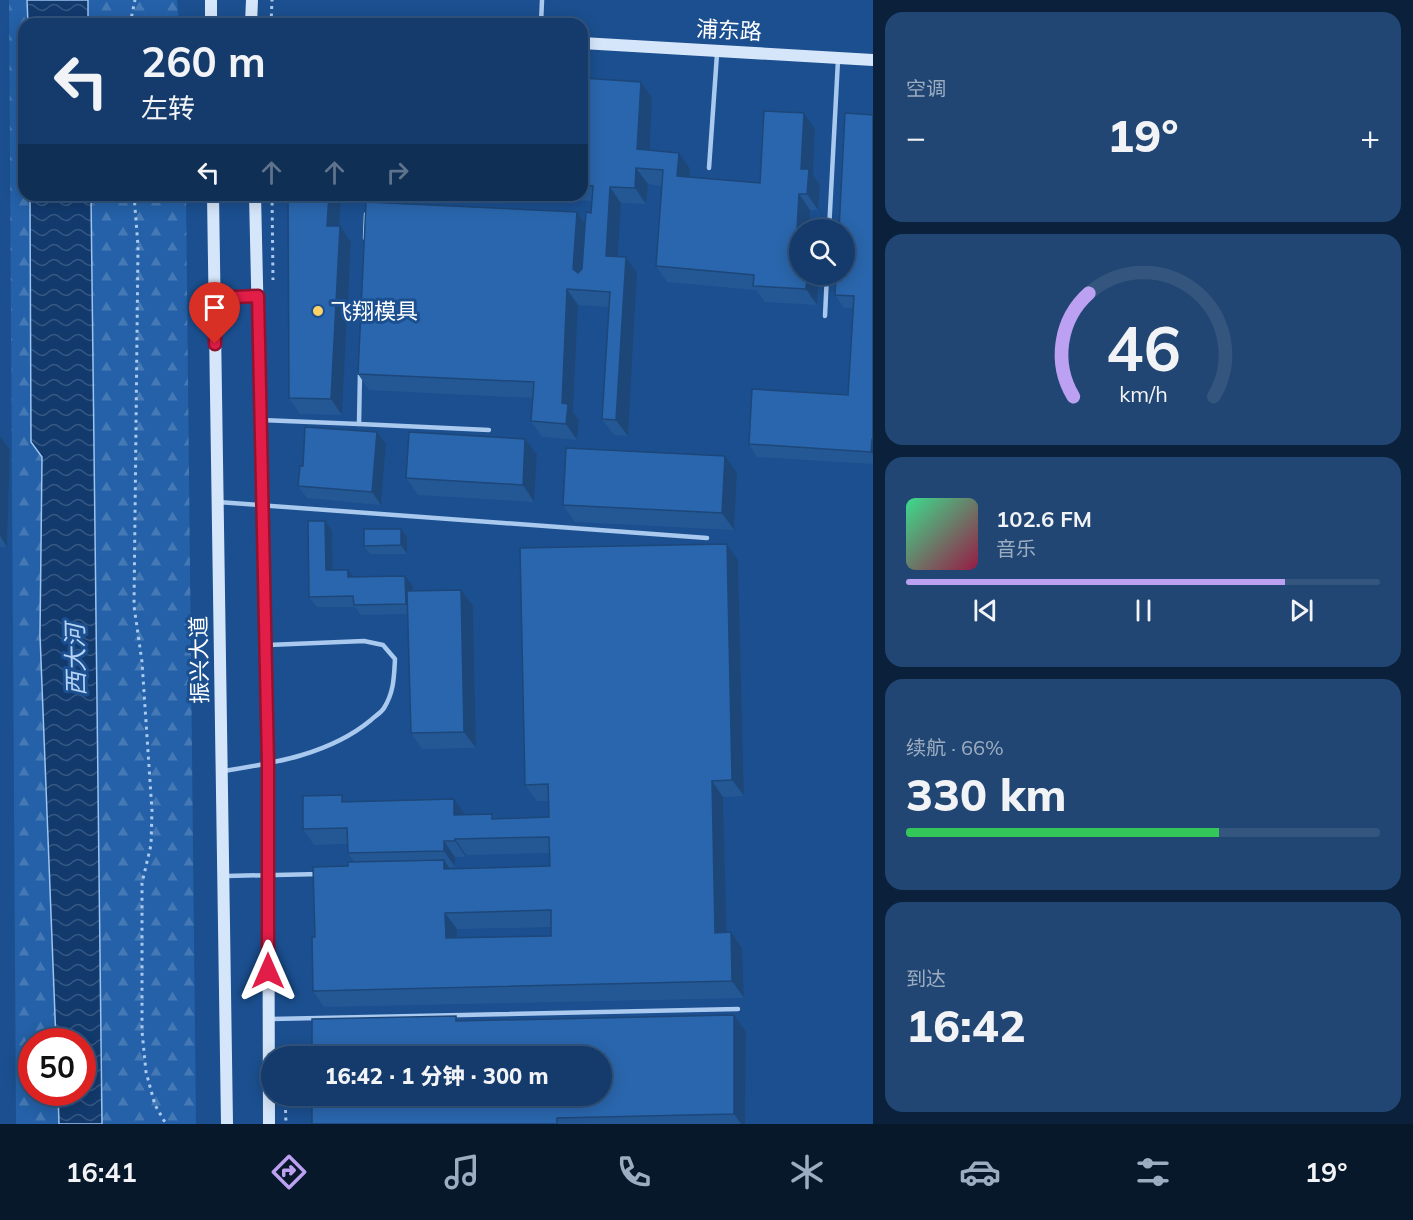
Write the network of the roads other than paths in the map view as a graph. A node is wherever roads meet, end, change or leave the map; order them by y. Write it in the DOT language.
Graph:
graph roads {
  1 [pos="211,0"];
  2 [pos="252,0"];
  3 [pos="542,0"];
  4 [pos="211,18"];
  5 [pos="251,18"];
  6 [pos="541,18"];
  7 [pos="588,43"];
  8 [pos="717,51"];
  9 [pos="839,58"];
  10 [pos="873,60"];
  11 [pos="709,168"];
  12 [pos="213,201"];
  13 [pos="255,201"];
  14 [pos="374,206"];
  15 [pos="830,219"];
  16 [pos="364,249"];
  17 [pos="826,285"];
  18 [pos="258,296"];
  19 [pos="215,298"];
  20 [pos="825,316"];
  21 [pos="361,366"];
  22 [pos="261,420"];
  23 [pos="359,424"];
  24 [pos="489,430"];
  25 [pos="218,502"];
  26 [pos="262,506"];
  27 [pos="707,538"];
  28 [pos="265,645"];
  29 [pos="268,764"];
  30 [pos="222,771"];
  31 [pos="324,874"];
  32 [pos="268,875"];
  33 [pos="223,876"];
  34 [pos="738,1009"];
  35 [pos="268,1018"];
  36 [pos="227,1124"];
  37 [pos="269,1124"];
  1 -- 4 [label="main road"];
  2 -- 5 [label="main road"];
  3 -- 6 [label="lane"];
  7 -- 8 [label="main road, 浦东路"];
  8 -- 9 [label="main road, 浦东路"];
  8 -- 11 [label="lane"];
  9 -- 10 [label="main road, 浦东路"];
  9 -- 15 [label="lane"];
  12 -- 19 [label="main road, 振兴大道"];
  13 -- 18 [label="main road"];
  14 -- 16 [label="lane"];
  17 -- 20 [label="lane"];
  18 -- 19 [label="lane"];
  18 -- 22 [label="main road"];
  19 -- 25 [label="main road, 振兴大道"];
  21 -- 23 [label="lane"];
  22 -- 23 [label="lane"];
  22 -- 26 [label="main road"];
  23 -- 24 [label="lane"];
  25 -- 26 [label="lane"];
  25 -- 30 [label="main road, 振兴大道"];
  26 -- 27 [label="lane"];
  26 -- 28 [label="main road"];
  28 -- 29 [label="main road"];
  28 -- 29 [label="lane"];
  29 -- 30 [label="lane"];
  29 -- 32 [label="main road"];
  30 -- 33 [label="main road, 振兴大道"];
  31 -- 32 [label="lane"];
  32 -- 33 [label="lane"];
  32 -- 35 [label="main road"];
  33 -- 36 [label="main road, 振兴大道"];
  34 -- 35 [label="lane"];
  35 -- 37 [label="main road"];
}
